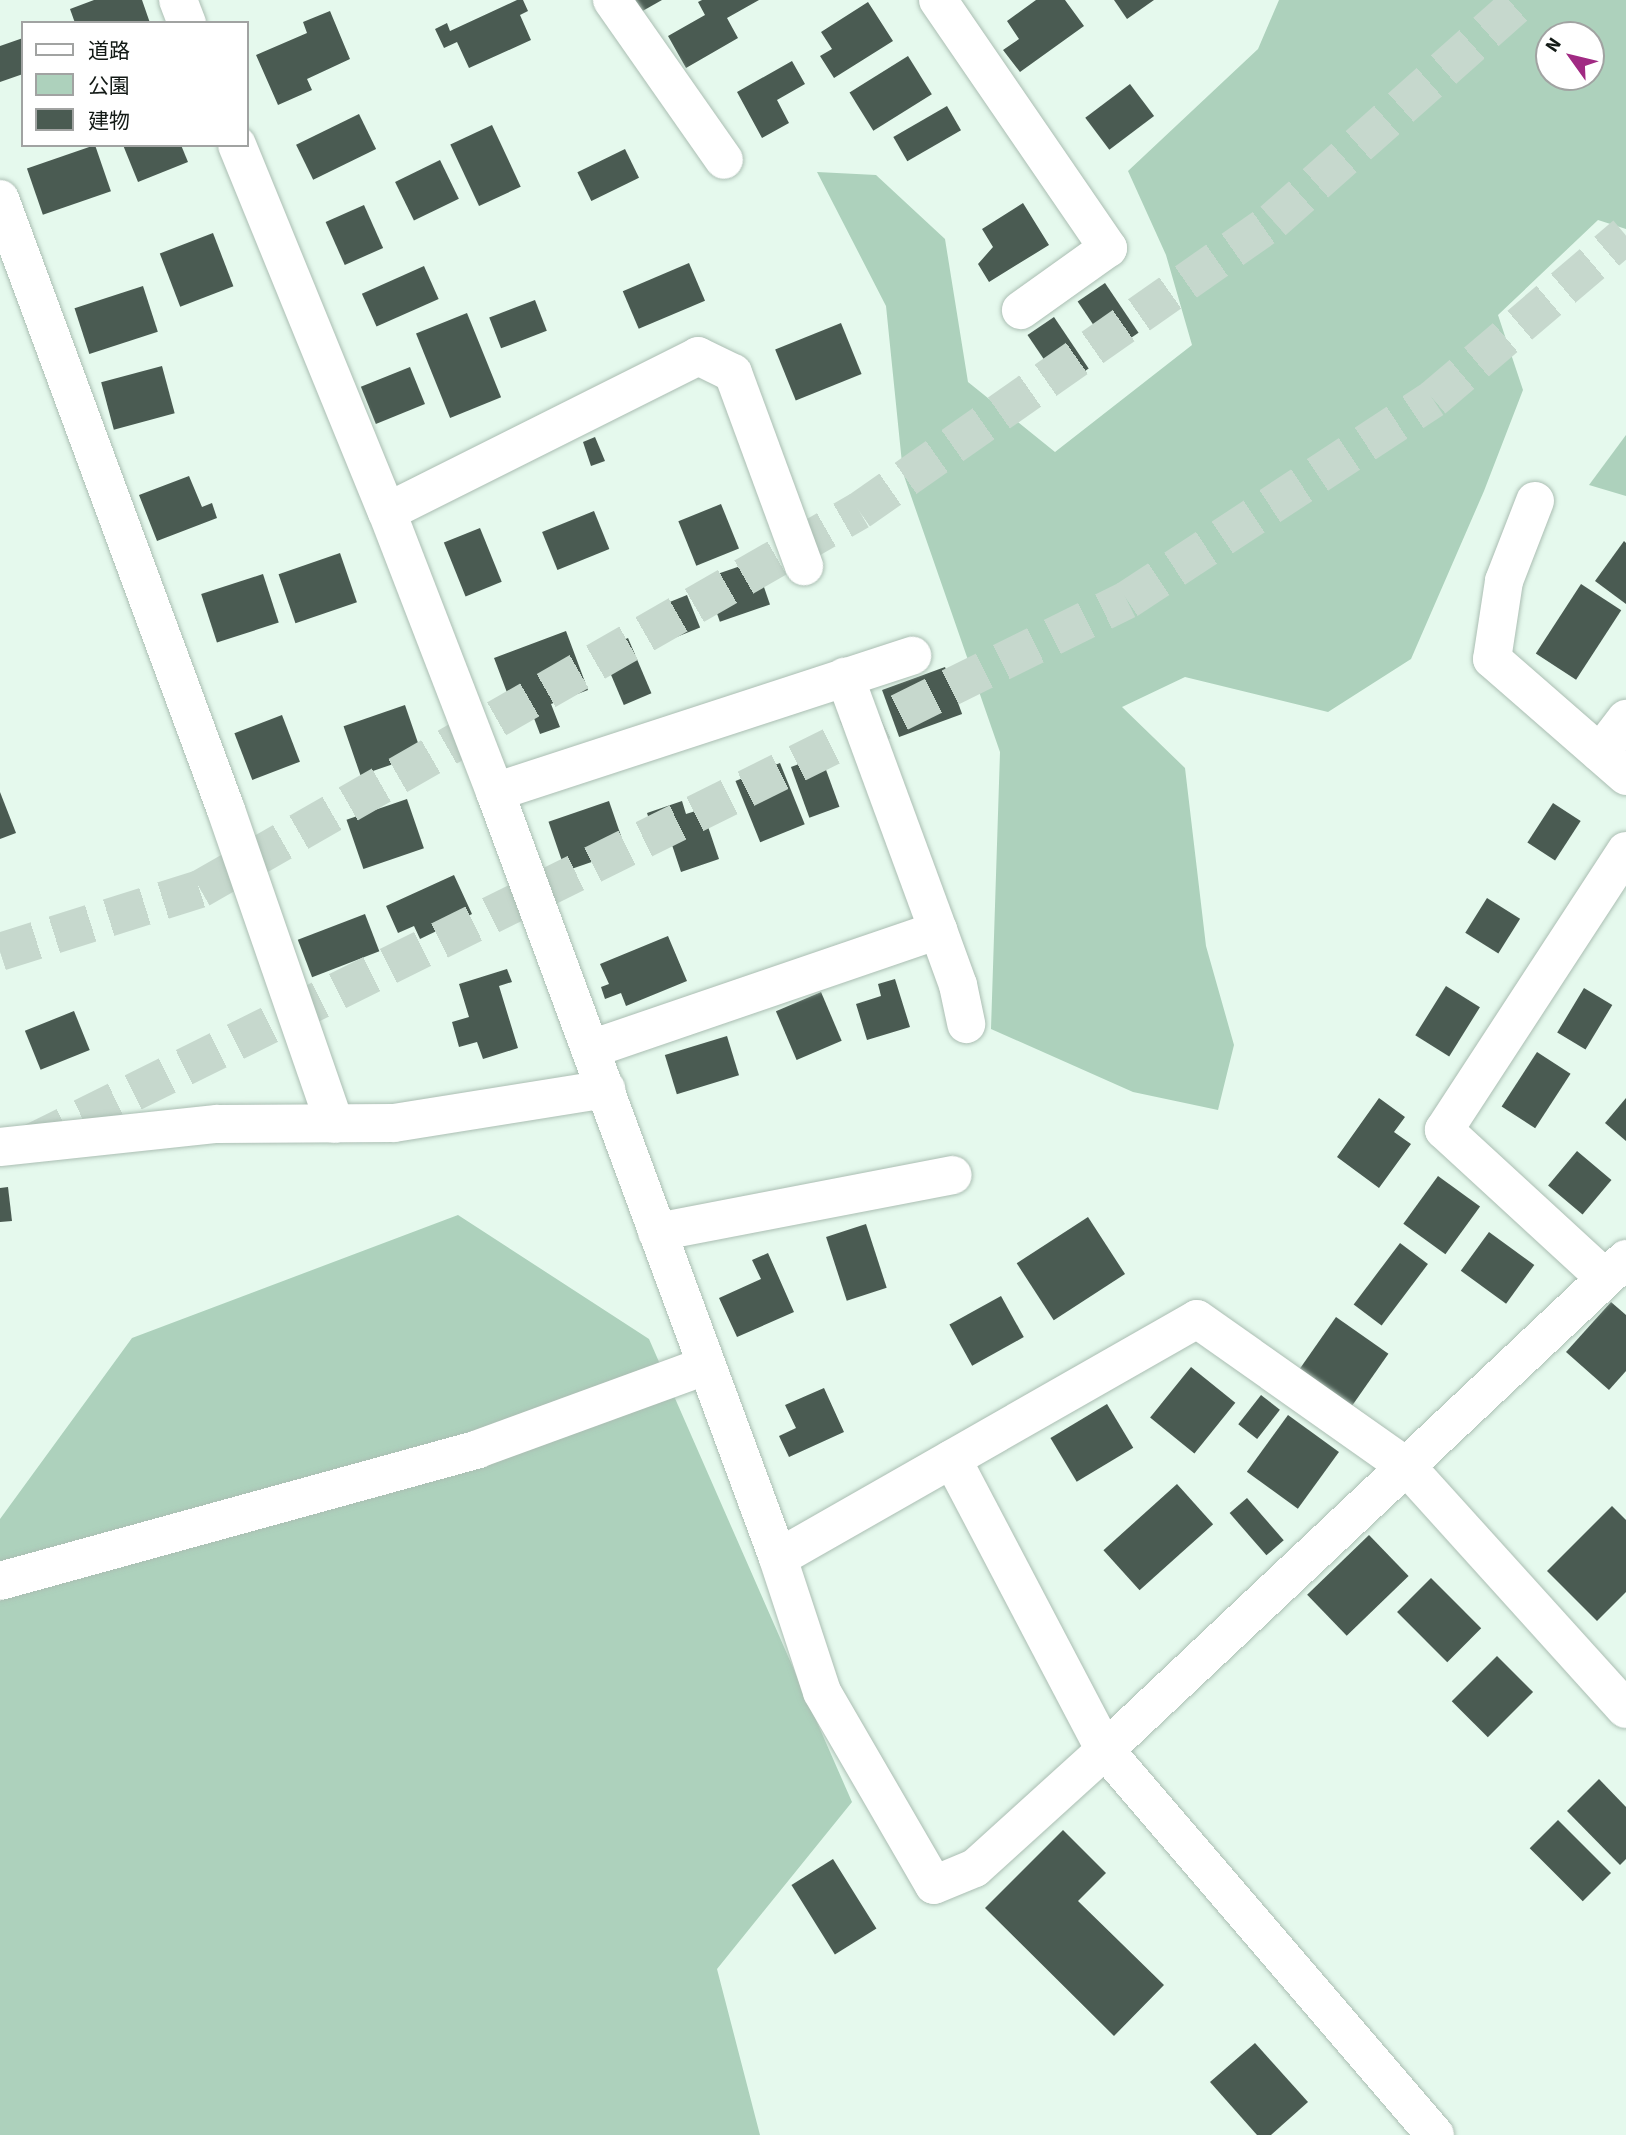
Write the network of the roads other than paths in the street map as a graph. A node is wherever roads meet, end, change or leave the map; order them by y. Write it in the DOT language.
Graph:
graph roads {
  1 [pos="178,0"];
  2 [pos="612,0"];
  3 [pos="938,0"];
  4 [pos="186,21"];
  5 [pos="238,147"];
  6 [pos="724,160"];
  7 [pos="0,199"];
  8 [pos="1021,310"];
  9 [pos="1535,502"];
  10 [pos="387,512"];
  11 [pos="804,566"];
  12 [pos="912,656"];
  13 [pos="845,677"];
  14 [pos="1626,719"];
  15 [pos="1613,764"];
  16 [pos="495,792"];
  17 [pos="1626,851"];
  18 [pos="938,930"];
  19 [pos="966,1024"];
  20 [pos="591,1049"];
  21 [pos="606,1089"];
  22 [pos="335,1124"];
  23 [pos="0,1147"];
  24 [pos="953,1175"];
  25 [pos="657,1232"];
  26 [pos="1616,1269"];
  27 [pos="705,1366"];
  28 [pos="952,1459"];
  29 [pos="1407,1467"];
  30 [pos="778,1558"];
  31 [pos="0,1581"];
  32 [pos="1626,1709"];
  33 [pos="1105,1750"];
  34 [pos="1435,2135"];
  1 -- 4 [label="street"];
  2 -- 6 [label="street"];
  3 -- 8 [label="street"];
  5 -- 10 [label="street"];
  7 -- 22 [label="street"];
  9 -- 15 [label="street"];
  10 -- 11 [label="street"];
  10 -- 16 [label="street"];
  12 -- 13 [label="street"];
  13 -- 16 [label="street"];
  13 -- 18 [label="street"];
  14 -- 15 [label="street"];
  16 -- 20 [label="street"];
  17 -- 26 [label="street"];
  18 -- 19 [label="street"];
  18 -- 20 [label="street"];
  20 -- 21 [label="street"];
  21 -- 22 [label="street"];
  21 -- 25 [label="street"];
  22 -- 23 [label="street"];
  24 -- 25 [label="street"];
  25 -- 27 [label="street"];
  26 -- 29 [label="street"];
  27 -- 30 [label="street"];
  27 -- 31 [label="street"];
  28 -- 29 [label="street"];
  28 -- 30 [label="street"];
  28 -- 33 [label="street"];
  29 -- 32 [label="street"];
  29 -- 33 [label="street"];
  30 -- 33 [label="street"];
  33 -- 34 [label="street"];
}
